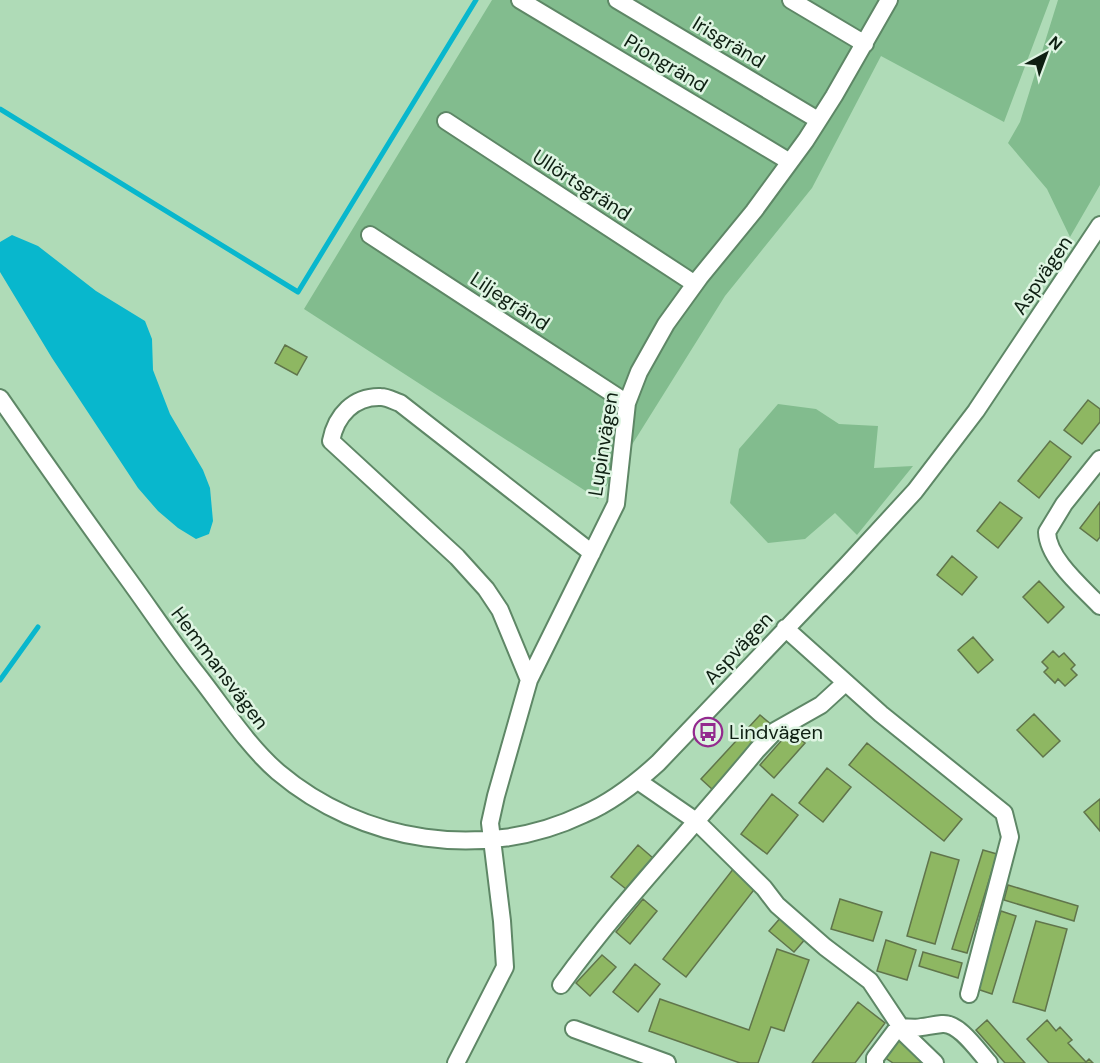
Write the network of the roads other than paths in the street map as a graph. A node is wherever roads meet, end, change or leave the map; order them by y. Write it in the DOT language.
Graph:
graph roads {
  1 [pos="520,0"];
  2 [pos="617,0"];
  3 [pos="791,0"];
  4 [pos="889,0"];
  5 [pos="865,44"];
  6 [pos="818,120"];
  7 [pos="446,121"];
  8 [pos="790,162"];
  9 [pos="1100,225"];
  10 [pos="370,235"];
  11 [pos="695,284"];
  12 [pos="0,398"];
  13 [pos="627,403"];
  14 [pos="1100,459"];
  15 [pos="592,553"];
  16 [pos="1100,606"];
  17 [pos="785,628"];
  18 [pos="529,680"];
  19 [pos="845,683"];
  20 [pos="638,781"];
  21 [pos="696,821"];
  22 [pos="492,840"];
  23 [pos="561,985"];
  24 [pos="969,994"];
  25 [pos="899,1026"];
  26 [pos="574,1029"];
  27 [pos="456,1063"];
  28 [pos="668,1063"];
  29 [pos="875,1063"];
  30 [pos="934,1063"];
  31 [pos="989,1063"];
  1 -- 8 [label="street, Piongränd"];
  2 -- 6 [label="street, Irisgränd"];
  3 -- 5 [label="street"];
  4 -- 5 [label="street, Lupinvägen"];
  5 -- 6 [label="street, Lupinvägen"];
  6 -- 8 [label="street, Lupinvägen"];
  7 -- 11 [label="street, Ullörtsgränd"];
  8 -- 11 [label="street, Lupinvägen"];
  9 -- 17 [label="street, Aspvägen"];
  10 -- 13 [label="street, Liljegränd"];
  11 -- 13 [label="street, Lupinvägen"];
  12 -- 22 [label="street, Hemmansvägen"];
  13 -- 15 [label="street, Lupinvägen"];
  14 -- 16 [label="street"];
  15 -- 18 [label="street, Lupinvägen"];
  15 -- 18 [label="street"];
  17 -- 19 [label="street"];
  17 -- 20 [label="street, Aspvägen"];
  18 -- 22 [label="street, Lupinvägen"];
  19 -- 21 [label="street"];
  19 -- 24 [label="street"];
  20 -- 21 [label="street"];
  20 -- 22 [label="street, Aspvägen"];
  21 -- 23 [label="street"];
  21 -- 25 [label="street"];
  22 -- 27 [label="street"];
  25 -- 29 [label="street"];
  25 -- 30 [label="street"];
  25 -- 31 [label="street"];
  26 -- 28 [label="street"];
}
